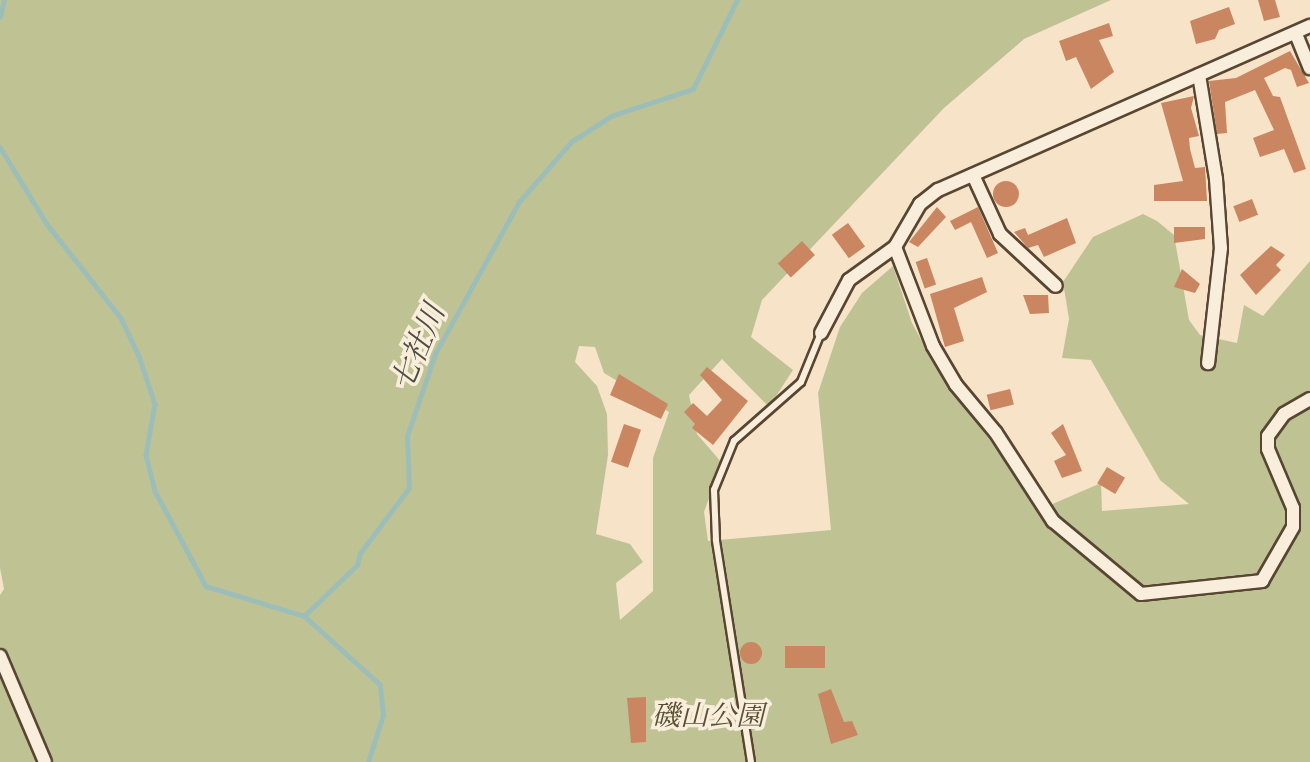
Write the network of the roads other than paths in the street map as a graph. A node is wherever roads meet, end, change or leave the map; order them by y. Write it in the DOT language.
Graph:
graph roads {
  1 [pos="1310,26"];
  2 [pos="1296,34"];
  3 [pos="1310,68"];
  4 [pos="1199,75"];
  5 [pos="972,175"];
  6 [pos="895,247"];
  7 [pos="1056,286"];
  8 [pos="821,333"];
  9 [pos="1208,362"];
  10 [pos="1310,399"];
  11 [pos="0,656"];
  12 [pos="45,762"];
  13 [pos="751,762"];
  1 -- 2 [label="street"];
  2 -- 3 [label="street"];
  2 -- 4 [label="street"];
  4 -- 5 [label="street"];
  4 -- 9 [label="street"];
  5 -- 6 [label="street"];
  5 -- 7 [label="street"];
  6 -- 8 [label="street"];
  6 -- 10 [label="street"];
  8 -- 13 [label="lane"];
  11 -- 12 [label="street"];
}
